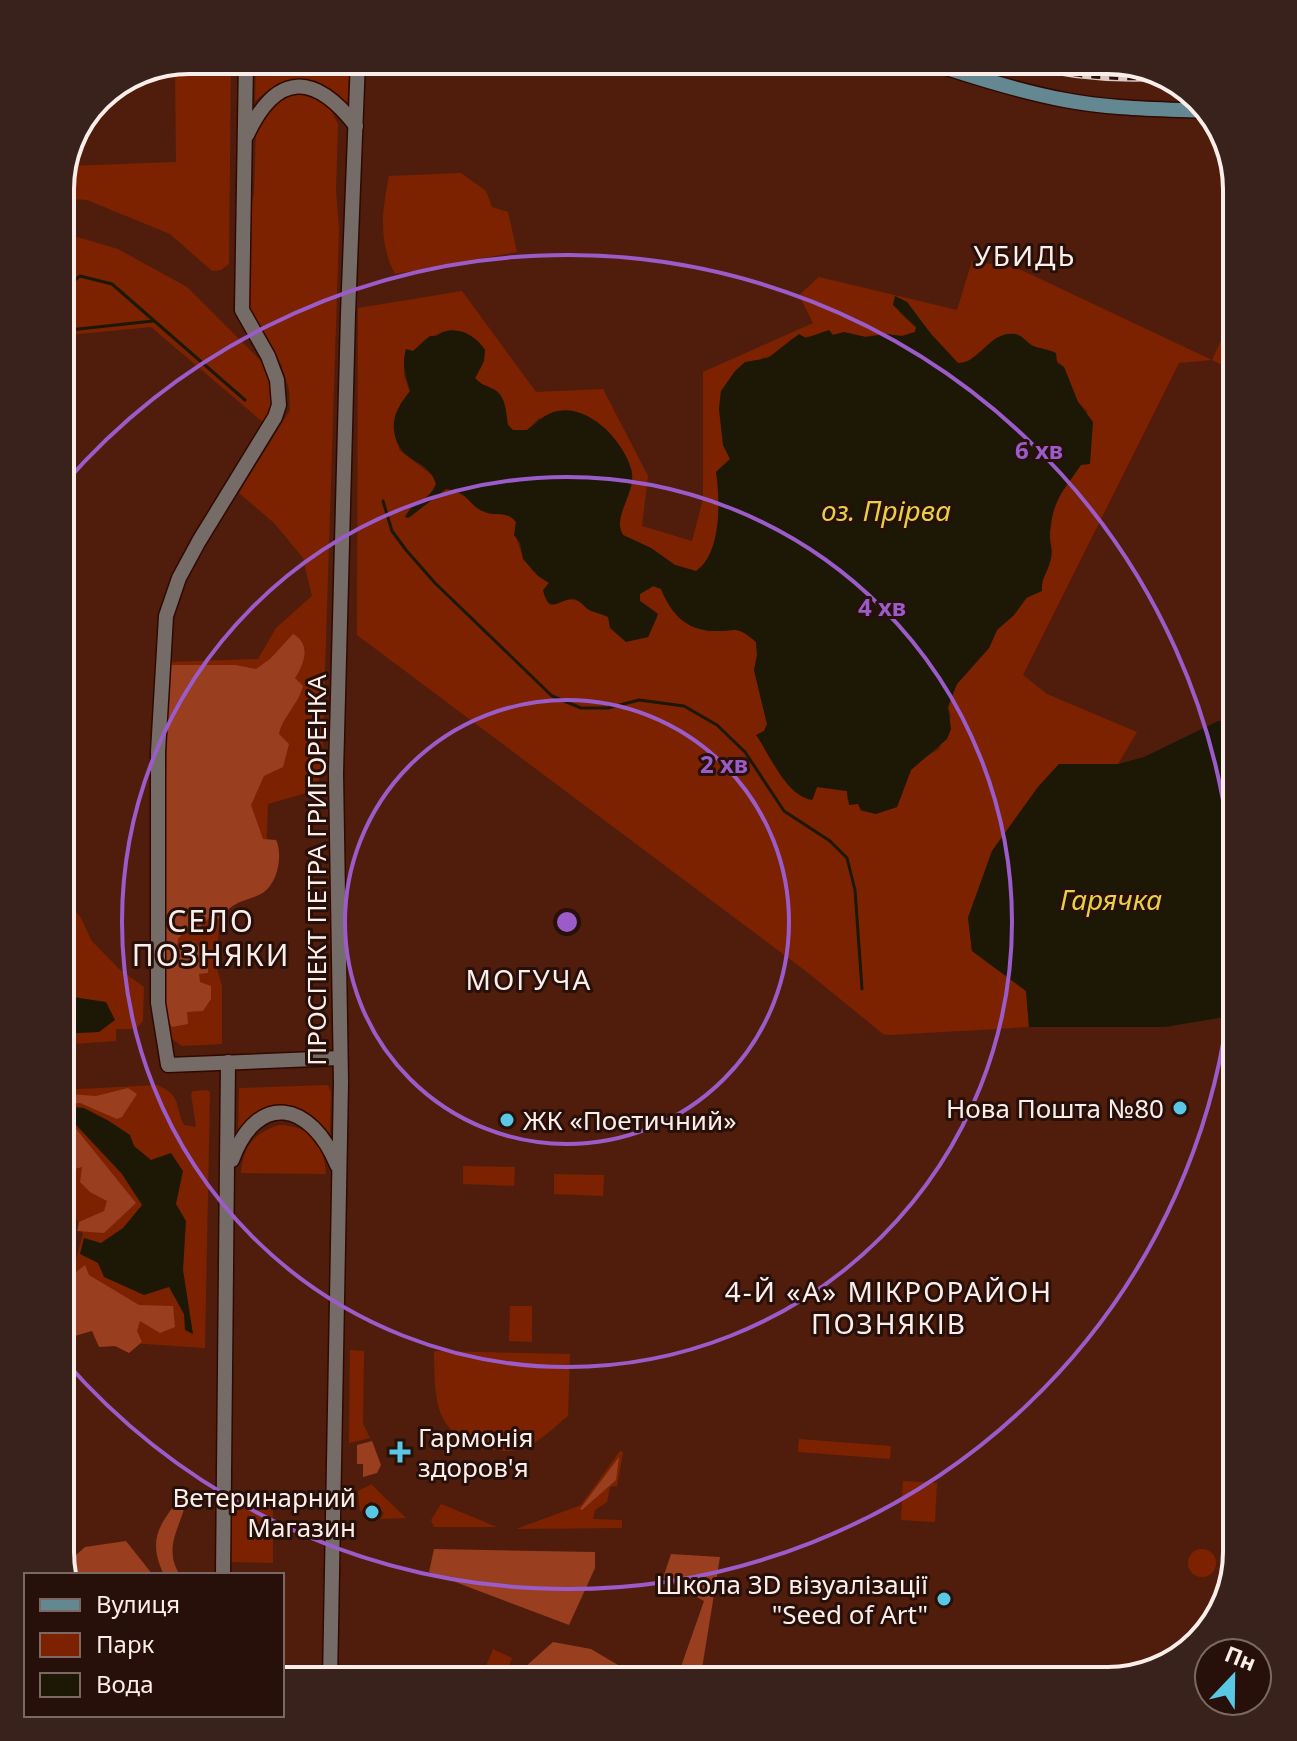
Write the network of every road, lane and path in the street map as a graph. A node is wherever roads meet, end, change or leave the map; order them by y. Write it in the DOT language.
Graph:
graph roads {
  1 [pos="246,74"];
  2 [pos="358,74"];
  3 [pos="967,74"];
  4 [pos="1191,110"];
  5 [pos="356,126"];
  6 [pos="245,140"];
  7 [pos="340,1058"];
  8 [pos="228,1062"];
  9 [pos="228,1169"];
  10 [pos="338,1169"];
  11 [pos="223,1573"];
  12 [pos="330,1667"];
  1 -- 6 [label="main road"];
  2 -- 5 [label="main road, ПРОСПЕКТ ПЕТРА ГРИГОРЕНКА"];
  3 -- 4 [label="main road"];
  5 -- 6 [label="main road"];
  5 -- 7 [label="main road, ПРОСПЕКТ ПЕТРА ГРИГОРЕНКА"];
  6 -- 8 [label="main road"];
  7 -- 8 [label="main road"];
  7 -- 10 [label="main road, ПРОСПЕКТ ПЕТРА ГРИГОРЕНКА"];
  8 -- 9 [label="main road"];
  9 -- 10 [label="main road"];
  9 -- 11 [label="main road"];
  10 -- 12 [label="main road, ПРОСПЕКТ ПЕТРА ГРИГОРЕНКА"];
}
